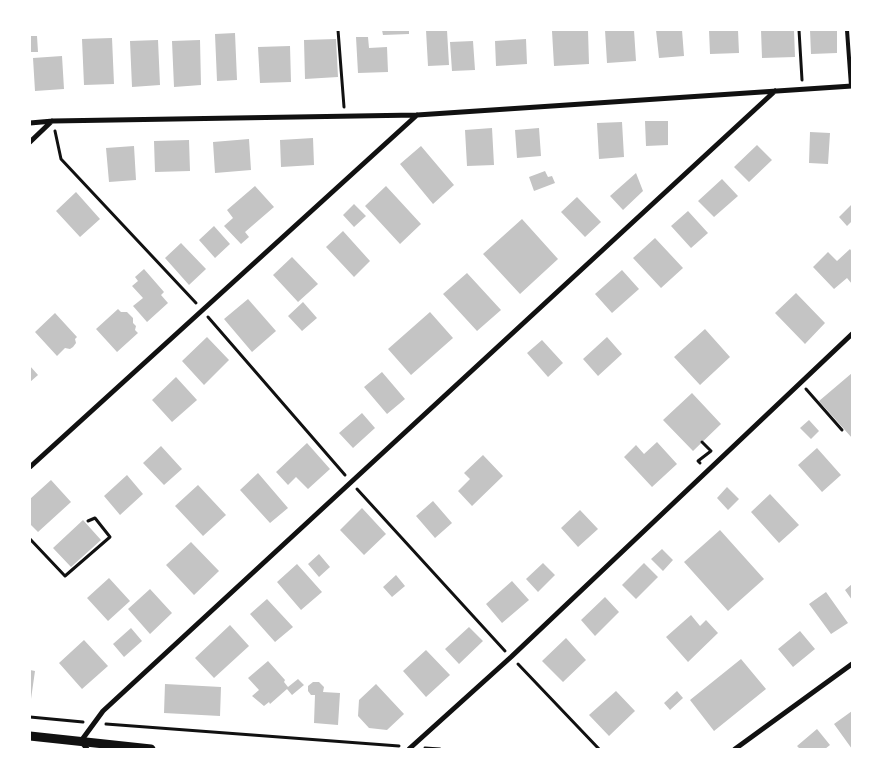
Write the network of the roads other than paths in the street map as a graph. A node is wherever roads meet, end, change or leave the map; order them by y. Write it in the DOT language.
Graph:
graph roads {
  1 [pos="847,30"];
  2 [pos="851,86"];
  3 [pos="775,91"];
  4 [pos="417,115"];
  5 [pos="52,121"];
  6 [pos="30,123"];
  7 [pos="30,142"];
  8 [pos="852,334"];
  9 [pos="30,467"];
  10 [pos="852,664"];
  11 [pos="30,736"];
  12 [pos="81,741"];
  13 [pos="410,748"];
  14 [pos="86,749"];
  15 [pos="151,749"];
  16 [pos="735,749"];
  1 -- 2 [label="lane"];
  2 -- 3 [label="street"];
  3 -- 4 [label="street"];
  3 -- 12 [label="street"];
  4 -- 5 [label="street"];
  4 -- 9 [label="street"];
  5 -- 6 [label="street"];
  5 -- 7 [label="street"];
  8 -- 13 [label="street"];
  10 -- 16 [label="street"];
  11 -- 12 [label="street"];
  12 -- 14 [label="street"];
  12 -- 15 [label="street"];
}
